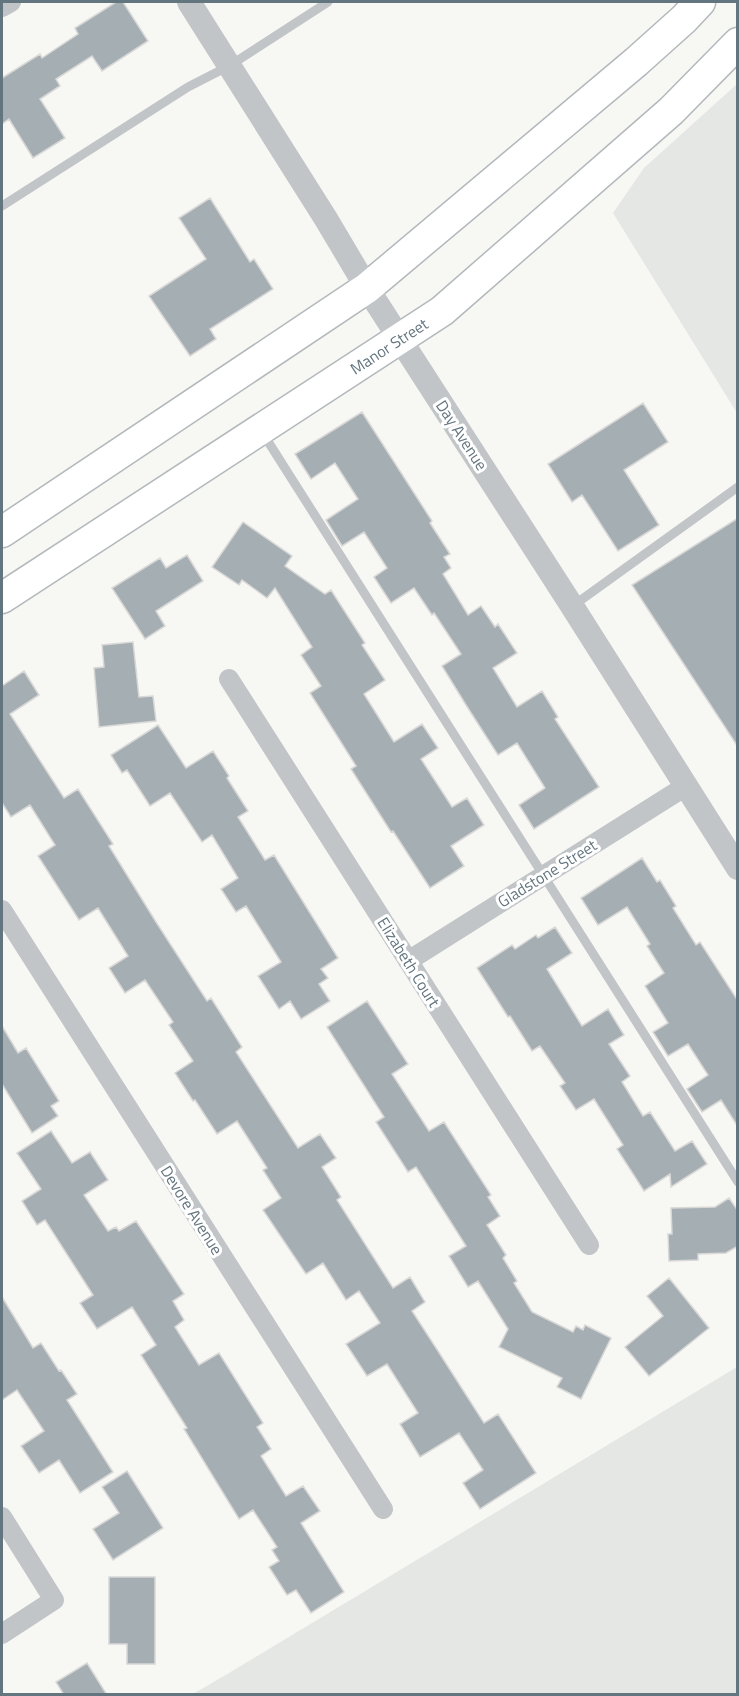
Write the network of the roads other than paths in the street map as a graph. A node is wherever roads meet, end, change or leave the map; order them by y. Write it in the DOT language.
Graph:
graph roads {
  1 [pos="11,2"];
  2 [pos="189,2"];
  3 [pos="328,2"];
  4 [pos="700,2"];
  5 [pos="2,7"];
  6 [pos="738,44"];
  7 [pos="230,66"];
  8 [pos="2,206"];
  9 [pos="367,288"];
  10 [pos="399,339"];
  11 [pos="260,430"];
  12 [pos="738,487"];
  13 [pos="2,532"];
  14 [pos="2,598"];
  15 [pos="572,606"];
  16 [pos="229,679"];
  17 [pos="686,786"];
  18 [pos="738,868"];
  19 [pos="543,876"];
  20 [pos="2,910"];
  21 [pos="408,961"];
  22 [pos="738,1182"];
  23 [pos="589,1245"];
  24 [pos="383,1509"];
  25 [pos="2,1517"];
  26 [pos="2,1634"];
  1 -- 5 [label="street"];
  2 -- 7 [label="street, Day Avenue"];
  3 -- 7 [label="lane"];
  4 -- 9 [label="main road"];
  6 -- 10 [label="main road, Manor Street"];
  7 -- 8 [label="lane"];
  7 -- 9 [label="street, Day Avenue"];
  9 -- 10 [label="street, Day Avenue"];
  9 -- 13 [label="main road"];
  10 -- 11 [label="main road, Manor Street"];
  10 -- 15 [label="street, Day Avenue"];
  11 -- 14 [label="main road, Manor Street"];
  11 -- 19 [label="lane"];
  12 -- 15 [label="lane"];
  15 -- 17 [label="street, Day Avenue"];
  16 -- 21 [label="street, Elizabeth Court"];
  17 -- 18 [label="street, Day Avenue"];
  17 -- 19 [label="street, Gladstone Street"];
  19 -- 21 [label="street, Gladstone Street"];
  19 -- 22 [label="lane"];
  20 -- 24 [label="street, Devore Avenue"];
  21 -- 23 [label="street, Elizabeth Court"];
  25 -- 26 [label="street"];
}
